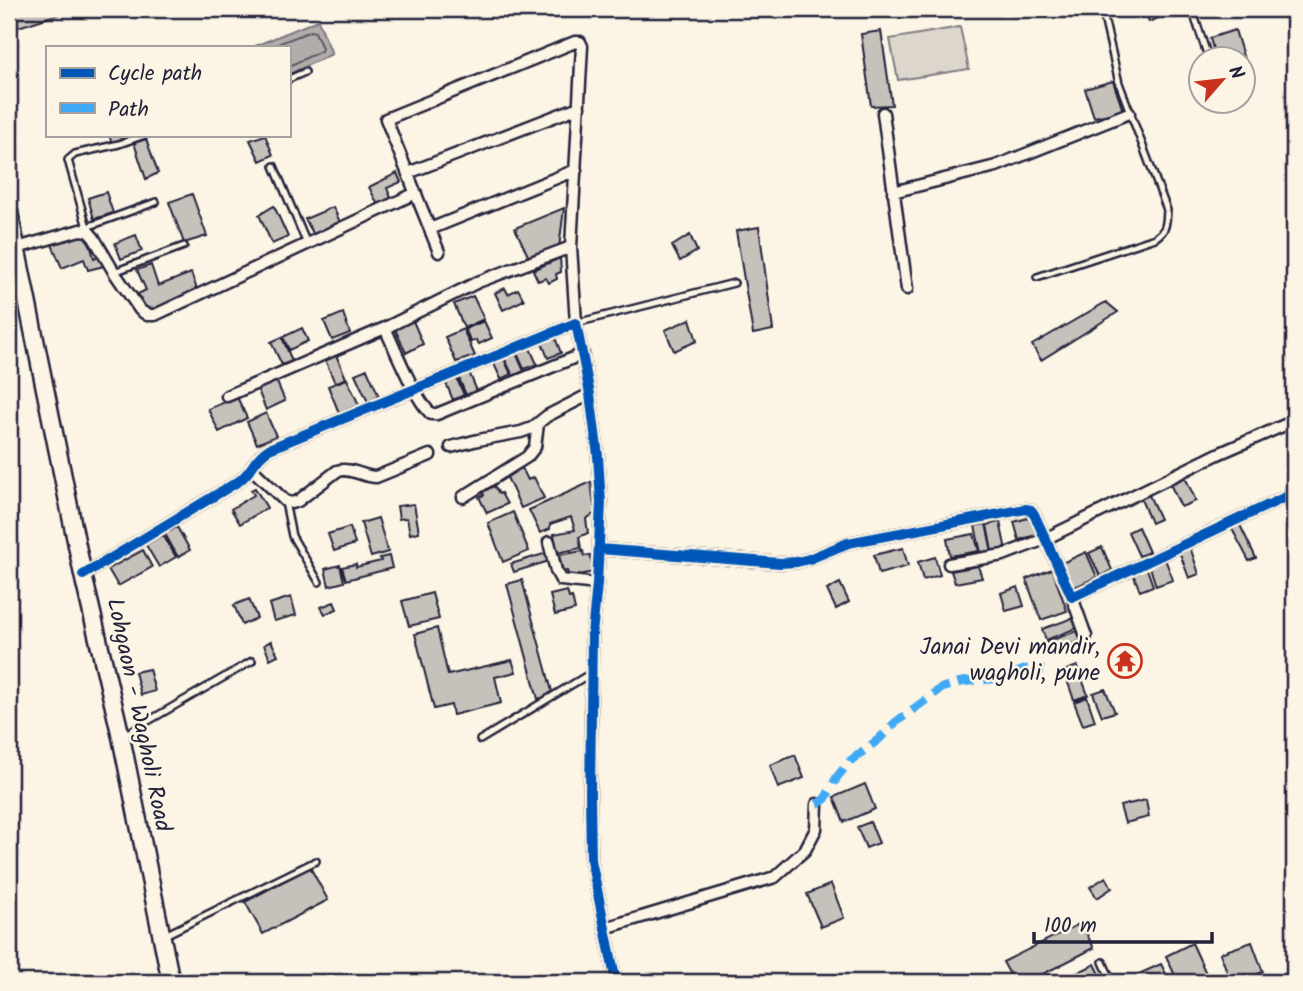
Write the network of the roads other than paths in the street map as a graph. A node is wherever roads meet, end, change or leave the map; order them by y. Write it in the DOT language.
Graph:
graph roads {
  1 [pos="1102,9"];
  2 [pos="1192,9"];
  3 [pos="1204,46"];
  4 [pos="305,72"];
  5 [pos="290,79"];
  6 [pos="579,107"];
  7 [pos="883,113"];
  8 [pos="1129,114"];
  9 [pos="142,136"];
  10 [pos="274,166"];
  11 [pos="576,170"];
  12 [pos="408,173"];
  13 [pos="893,192"];
  14 [pos="416,193"];
  15 [pos="156,202"];
  16 [pos="9,212"];
  17 [pos="87,229"];
  18 [pos="430,229"];
  19 [pos="307,244"];
  20 [pos="184,246"];
  21 [pos="571,247"];
  22 [pos="17,248"];
  23 [pos="439,252"];
  24 [pos="114,272"];
  25 [pos="1037,277"];
  26 [pos="734,283"];
  27 [pos="907,289"];
  28 [pos="576,323"];
  29 [pos="385,328"];
  30 [pos="583,354"];
  31 [pos="415,389"];
  32 [pos="590,394"];
  33 [pos="227,396"];
  34 [pos="1294,421"];
  35 [pos="538,424"];
  36 [pos="451,447"];
  37 [pos="430,455"];
  38 [pos="251,468"];
  39 [pos="1294,493"];
  40 [pos="463,497"];
  41 [pos="285,501"];
  42 [pos="1045,539"];
  43 [pos="549,542"];
  44 [pos="599,549"];
  45 [pos="949,565"];
  46 [pos="83,575"];
  47 [pos="319,582"];
  48 [pos="597,584"];
  49 [pos="1072,597"];
  50 [pos="1086,636"];
  51 [pos="252,661"];
  52 [pos="592,672"];
  53 [pos="121,737"];
  54 [pos="480,740"];
  55 [pos="817,804"];
  56 [pos="316,861"];
  57 [pos="605,928"];
  58 [pos="162,937"];
  59 [pos="1103,962"];
  60 [pos="171,982"];
  61 [pos="616,982"];
  62 [pos="1112,982"];
  1 -- 8 [label="lane"];
  2 -- 3 [label="lane"];
  4 -- 5 [label="lane"];
  6 -- 11 [label="street"];
  6 -- 12 [label="street"];
  6 -- 12 [label="street"];
  7 -- 13 [label="street"];
  8 -- 13 [label="street"];
  8 -- 25 [label="lane"];
  9 -- 17 [label="lane"];
  10 -- 19 [label="lane"];
  11 -- 18 [label="street"];
  11 -- 21 [label="street"];
  12 -- 14 [label="street"];
  13 -- 27 [label="street"];
  14 -- 18 [label="street"];
  14 -- 19 [label="street"];
  15 -- 17 [label="lane"];
  16 -- 22 [label="main road, Lohgaon - Wagholi Road"];
  17 -- 22 [label="street"];
  17 -- 24 [label="street"];
  18 -- 23 [label="street"];
  19 -- 24 [label="street"];
  20 -- 24 [label="lane"];
  21 -- 28 [label="street"];
  21 -- 29 [label="street"];
  22 -- 46 [label="main road, Lohgaon - Wagholi Road"];
  26 -- 28 [label="lane"];
  28 -- 30 [label="street"];
  28 -- 31 [label="street"];
  29 -- 31 [label="street"];
  29 -- 33 [label="street"];
  30 -- 31 [label="street"];
  30 -- 32 [label="street"];
  31 -- 38 [label="street"];
  32 -- 35 [label="street"];
  32 -- 44 [label="street"];
  34 -- 42 [label="street"];
  35 -- 36 [label="street"];
  35 -- 40 [label="street"];
  37 -- 41 [label="street"];
  38 -- 41 [label="street"];
  38 -- 46 [label="street"];
  39 -- 49 [label="street"];
  41 -- 47 [label="lane"];
  42 -- 44 [label="street"];
  42 -- 45 [label="street"];
  42 -- 49 [label="street"];
  43 -- 48 [label="street"];
  44 -- 48 [label="street"];
  46 -- 53 [label="main road, Lohgaon - Wagholi Road"];
  48 -- 52 [label="street"];
  49 -- 50 [label="street"];
  51 -- 53 [label="lane"];
  52 -- 54 [label="lane"];
  52 -- 57 [label="street"];
  53 -- 58 [label="main road, Lohgaon - Wagholi Road"];
  55 -- 57 [label="street"];
  56 -- 58 [label="lane"];
  57 -- 61 [label="street"];
  58 -- 60 [label="main road, Lohgaon - Wagholi Road"];
  59 -- 62 [label="lane"];
}
